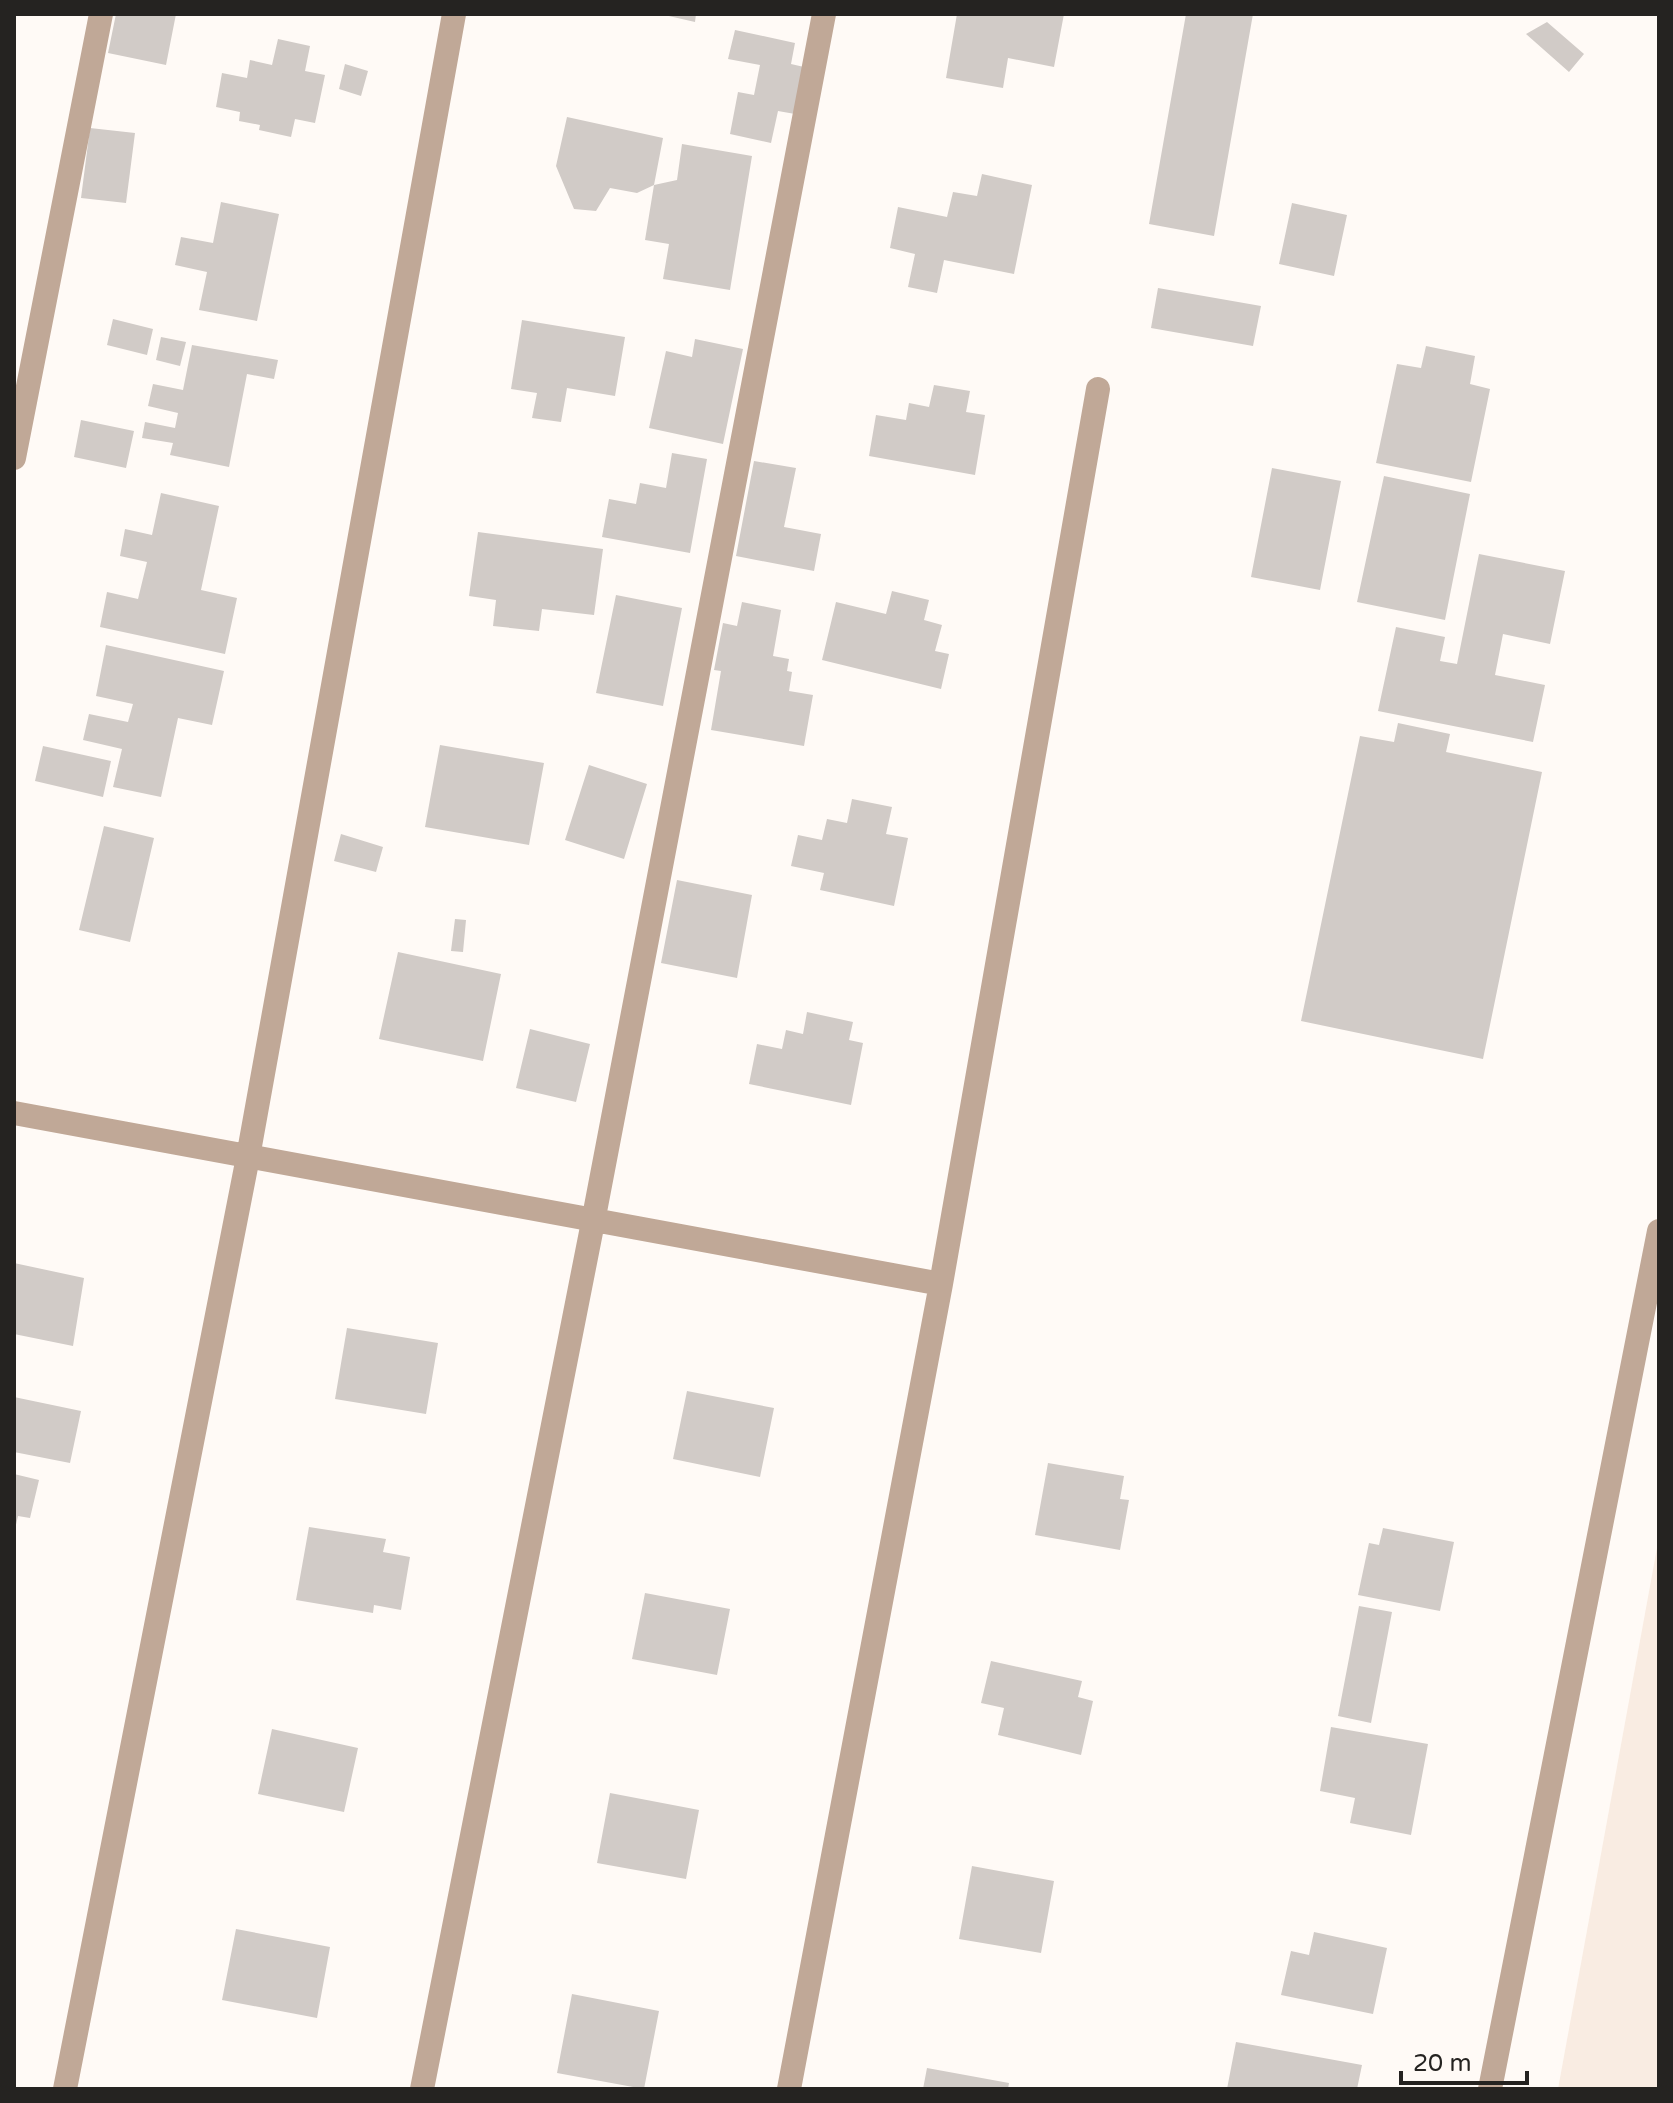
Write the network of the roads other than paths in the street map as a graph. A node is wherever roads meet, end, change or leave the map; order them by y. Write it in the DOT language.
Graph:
graph roads {
  1 [pos="101,14"];
  2 [pos="454,14"];
  3 [pos="824,14"];
  4 [pos="1098,389"];
  5 [pos="14,458"];
  6 [pos="14,1113"];
  7 [pos="248,1157"];
  8 [pos="593,1222"];
  9 [pos="1659,1231"];
  10 [pos="941,1284"];
  11 [pos="65,2089"];
  12 [pos="422,2089"];
  13 [pos="789,2089"];
  14 [pos="1490,2089"];
  1 -- 5 [label="street"];
  2 -- 7 [label="street"];
  3 -- 8 [label="street"];
  4 -- 10 [label="street"];
  6 -- 7 [label="street"];
  7 -- 8 [label="street"];
  7 -- 11 [label="street"];
  8 -- 10 [label="street"];
  8 -- 12 [label="street"];
  9 -- 14 [label="street"];
  10 -- 13 [label="street"];
}
